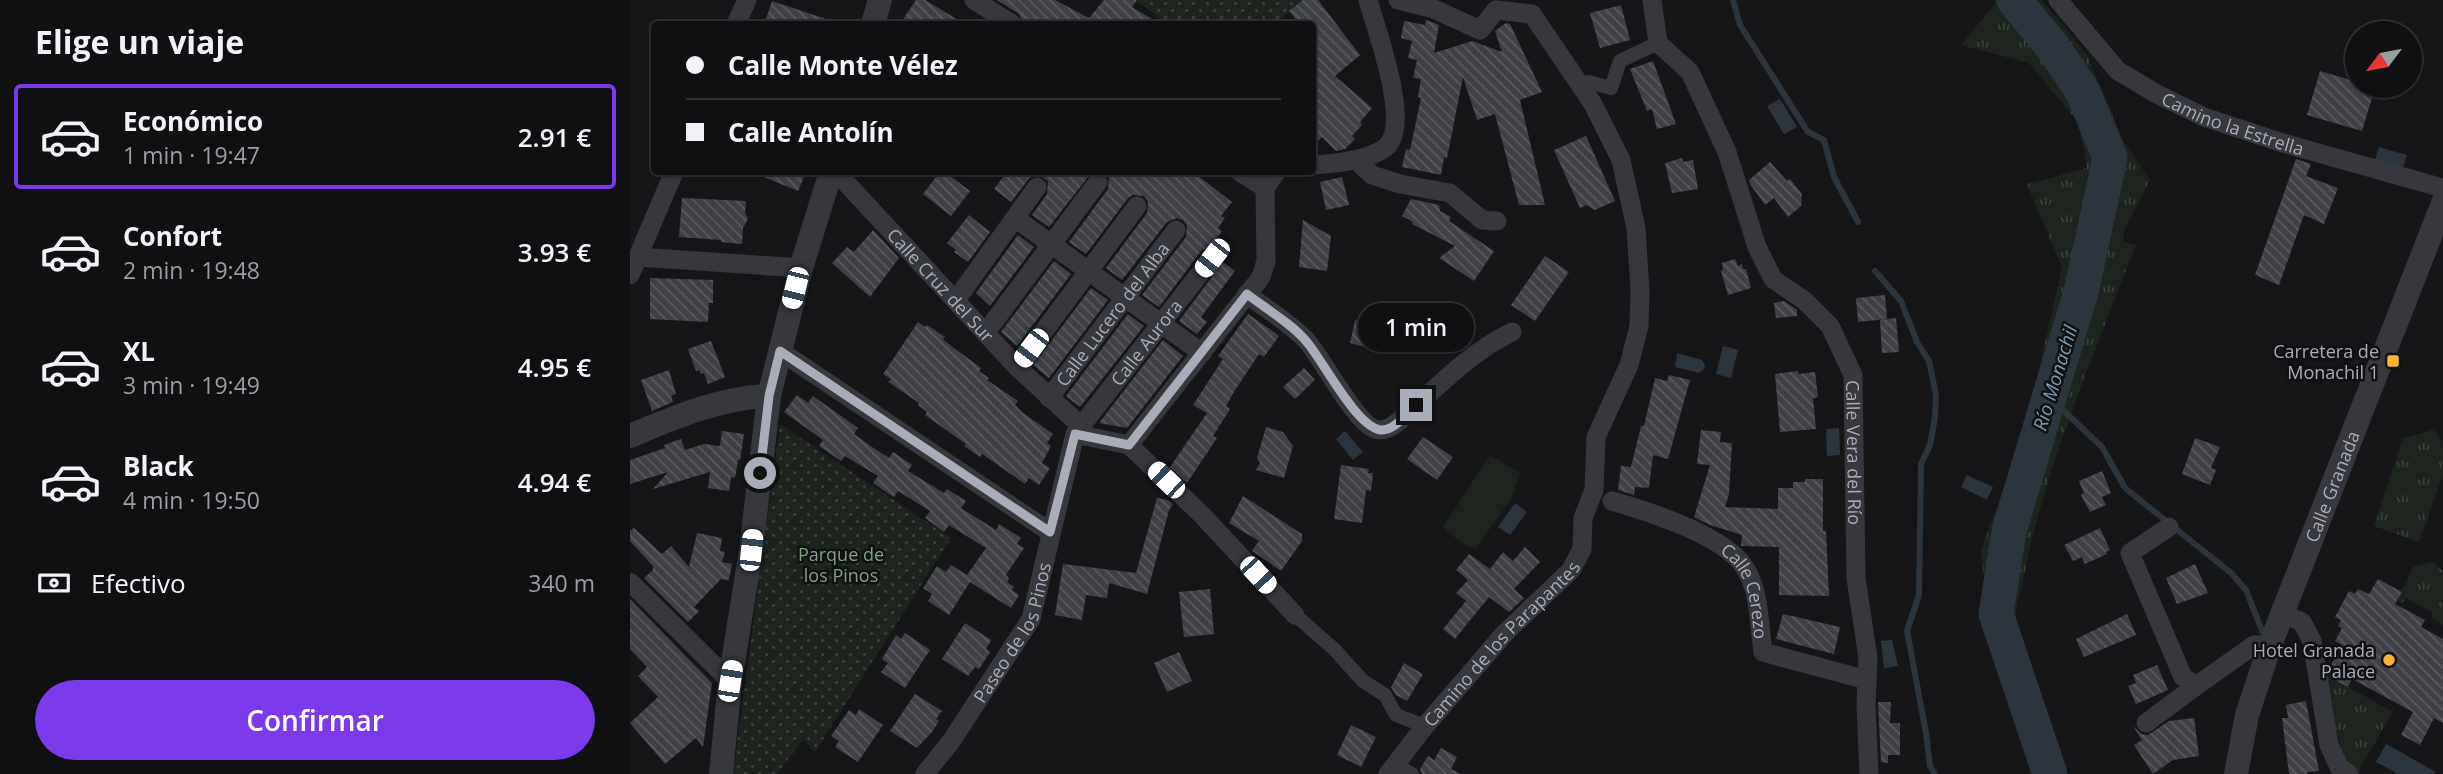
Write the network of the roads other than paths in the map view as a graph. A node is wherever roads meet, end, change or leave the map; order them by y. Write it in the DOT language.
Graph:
graph roads {
  1 [pos="747,0"];
  2 [pos="880,0"];
  3 [pos="974,0"];
  4 [pos="1368,0"];
  5 [pos="1398,0"];
  6 [pos="1652,0"];
  7 [pos="2058,0"];
  8 [pos="737,21"];
  9 [pos="874,21"];
  10 [pos="1007,21"];
  11 [pos="1658,43"];
  12 [pos="1581,86"];
  13 [pos="1356,160"];
  14 [pos="1316,165"];
  15 [pos="673,175"];
  16 [pos="833,175"];
  17 [pos="837,175"];
  18 [pos="1252,175"];
  19 [pos="1271,180"];
  20 [pos="1098,182"];
  21 [pos="1037,187"];
  22 [pos="2443,188"];
  23 [pos="2443,203"];
  24 [pos="1136,206"];
  25 [pos="1015,218"];
  26 [pos="1497,221"];
  27 [pos="1176,230"];
  28 [pos="1051,245"];
  29 [pos="1212,258"];
  30 [pos="634,266"];
  31 [pos="801,268"];
  32 [pos="1088,272"];
  33 [pos="1247,294"];
  34 [pos="1123,297"];
  35 [pos="956,300"];
  36 [pos="1160,323"];
  37 [pos="986,332"];
  38 [pos="1512,332"];
  39 [pos="780,351"];
  40 [pos="1202,353"];
  41 [pos="1017,367"];
  42 [pos="769,396"];
  43 [pos="1049,398"];
  44 [pos="1077,430"];
  45 [pos="630,436"];
  46 [pos="1129,445"];
  47 [pos="1594,467"];
  48 [pos="1612,501"];
  49 [pos="2169,527"];
  50 [pos="1050,532"];
  51 [pos="630,582"];
  52 [pos="2283,614"];
  53 [pos="1295,615"];
  54 [pos="2270,645"];
  55 [pos="1867,680"];
  56 [pos="730,681"];
  57 [pos="2196,686"];
  58 [pos="2146,723"];
  59 [pos="1425,726"];
  60 [pos="1398,771"];
  61 [pos="721,774"];
  62 [pos="925,774"];
  63 [pos="1869,774"];
  64 [pos="2236,774"];
  65 [pos="2349,774"];
  1 -- 8 [label="street"];
  2 -- 9 [label="street"];
  3 -- 10 [label="street"];
  4 -- 13 [label="street"];
  5 -- 12 [label="street, Camino de los Parapantes"];
  6 -- 11 [label="street"];
  7 -- 22 [label="street, Camino la Estrella"];
  11 -- 12 [label="street"];
  11 -- 55 [label="street, Calle Vera del Río"];
  12 -- 47 [label="street, Camino de los Parapantes"];
  13 -- 14 [label="street"];
  13 -- 26 [label="street"];
  15 -- 30 [label="street"];
  16 -- 31 [label="street"];
  17 -- 35 [label="street, Calle Cruz del Sur"];
  18 -- 19 [label="street"];
  19 -- 33 [label="street"];
  20 -- 28 [label="street"];
  21 -- 25 [label="street"];
  23 -- 52 [label="street, Calle Granada"];
  24 -- 32 [label="street"];
  25 -- 28 [label="street"];
  25 -- 35 [label="street"];
  27 -- 34 [label="street, Calle Lucero del Alba"];
  28 -- 32 [label="street"];
  28 -- 37 [label="street"];
  29 -- 36 [label="street, Calle Aurora"];
  30 -- 31 [label="street"];
  31 -- 39 [label="street"];
  32 -- 34 [label="street"];
  32 -- 41 [label="street"];
  33 -- 38 [label="street"];
  33 -- 40 [label="street"];
  34 -- 36 [label="street"];
  34 -- 43 [label="street, Calle Lucero del Alba"];
  35 -- 37 [label="street, Calle Cruz del Sur"];
  36 -- 40 [label="street"];
  36 -- 44 [label="street, Calle Aurora"];
  37 -- 41 [label="street, Calle Cruz del Sur"];
  39 -- 42 [label="street"];
  39 -- 50 [label="street"];
  40 -- 46 [label="street"];
  41 -- 43 [label="street, Calle Cruz del Sur"];
  42 -- 45 [label="street"];
  42 -- 56 [label="street"];
  43 -- 44 [label="street, Calle Cruz del Sur"];
  44 -- 46 [label="street"];
  44 -- 50 [label="street, Paseo de los Pinos"];
  46 -- 53 [label="street"];
  47 -- 48 [label="street, Calle Cerezo"];
  47 -- 59 [label="street, Camino de los Parapantes"];
  48 -- 55 [label="street, Calle Cerezo"];
  49 -- 57 [label="street"];
  50 -- 62 [label="street, Paseo de los Pinos"];
  51 -- 56 [label="street"];
  52 -- 54 [label="street, Calle Granada"];
  52 -- 65 [label="street"];
  53 -- 59 [label="street"];
  54 -- 57 [label="street"];
  54 -- 64 [label="street, Calle Granada"];
  55 -- 63 [label="street, Calle Vera del Río"];
  56 -- 61 [label="street"];
  57 -- 58 [label="street"];
  59 -- 60 [label="street, Camino de los Parapantes"];
}
